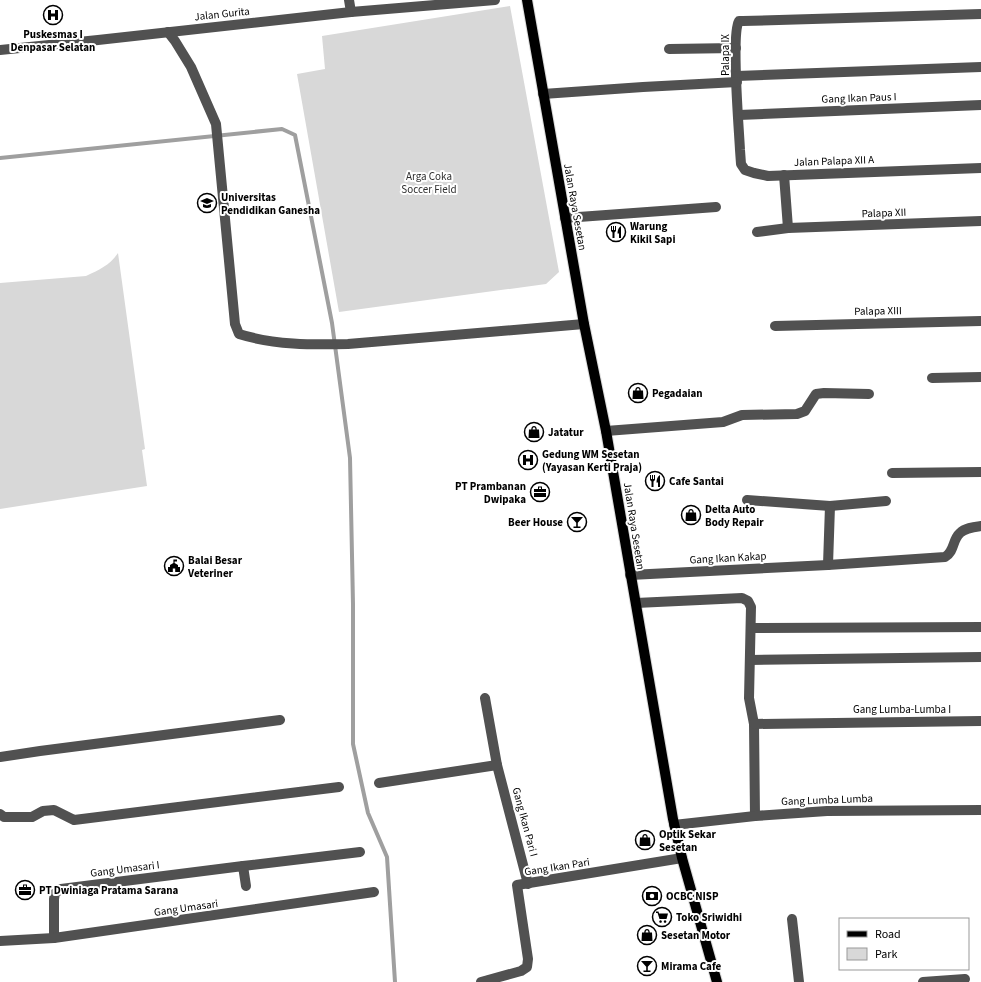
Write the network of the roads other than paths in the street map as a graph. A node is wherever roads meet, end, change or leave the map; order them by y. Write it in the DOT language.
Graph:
graph roads {
  1 [pos="350,0"];
  2 [pos="495,0"];
  3 [pos="527,0"];
  4 [pos="351,12"];
  5 [pos="981,14"];
  6 [pos="168,32"];
  7 [pos="736,48"];
  8 [pos="669,49"];
  9 [pos="0,50"];
  10 [pos="981,67"];
  11 [pos="737,79"];
  12 [pos="543,94"];
  13 [pos="981,105"];
  14 [pos="739,115"];
  15 [pos="981,168"];
  16 [pos="784,175"];
  17 [pos="716,208"];
  18 [pos="565,218"];
  19 [pos="981,222"];
  20 [pos="788,228"];
  21 [pos="757,232"];
  22 [pos="981,321"];
  23 [pos="584,324"];
  24 [pos="775,326"];
  25 [pos="981,377"];
  26 [pos="932,378"];
  27 [pos="869,394"];
  28 [pos="606,431"];
  29 [pos="981,472"];
  30 [pos="892,473"];
  31 [pos="747,500"];
  32 [pos="886,502"];
  33 [pos="830,506"];
  34 [pos="981,526"];
  35 [pos="828,565"];
  36 [pos="630,575"];
  37 [pos="636,603"];
  38 [pos="981,627"];
  39 [pos="750,628"];
  40 [pos="981,657"];
  41 [pos="750,660"];
  42 [pos="485,698"];
  43 [pos="280,720"];
  44 [pos="981,721"];
  45 [pos="754,724"];
  46 [pos="0,758"];
  47 [pos="498,765"];
  48 [pos="379,783"];
  49 [pos="339,787"];
  50 [pos="981,810"];
  51 [pos="0,814"];
  52 [pos="755,816"];
  53 [pos="674,825"];
  54 [pos="360,852"];
  55 [pos="682,858"];
  56 [pos="243,866"];
  57 [pos="528,884"];
  58 [pos="246,886"];
  59 [pos="374,892"];
  60 [pos="792,919"];
  61 [pos="54,938"];
  62 [pos="0,941"];
  63 [pos="965,979"];
  64 [pos="481,982"];
  65 [pos="718,982"];
  66 [pos="798,982"];
  67 [pos="923,982"];
  1 -- 4 [label="street"];
  2 -- 4 [label="street, Jalan Gurita"];
  3 -- 12 [label="main road, Jalan Raya Sesetan"];
  4 -- 6 [label="street, Jalan Gurita"];
  5 -- 7 [label="street, Palapa IX"];
  6 -- 9 [label="street, Jalan Gurita"];
  6 -- 23 [label="street"];
  7 -- 8 [label="street"];
  7 -- 11 [label="street, Palapa IX"];
  10 -- 11 [label="street"];
  11 -- 12 [label="street"];
  11 -- 14 [label="street, Palapa IX"];
  12 -- 18 [label="main road, Jalan Raya Sesetan"];
  13 -- 14 [label="street, Gang Ikan Paus I"];
  14 -- 16 [label="street, Jalan Palapa XII A"];
  15 -- 16 [label="street, Jalan Palapa XII A"];
  16 -- 20 [label="street"];
  17 -- 18 [label="street"];
  18 -- 23 [label="main road, Jalan Raya Sesetan"];
  19 -- 20 [label="street, Palapa XII"];
  20 -- 21 [label="street, Palapa XII"];
  22 -- 24 [label="street, Palapa XIII"];
  23 -- 28 [label="main road, Jalan Raya Sesetan"];
  25 -- 26 [label="street"];
  27 -- 28 [label="street"];
  28 -- 36 [label="main road, Jalan Raya Sesetan"];
  29 -- 30 [label="street"];
  31 -- 33 [label="street"];
  32 -- 33 [label="street"];
  33 -- 35 [label="street"];
  34 -- 35 [label="street, Gang Ikan Kakap"];
  35 -- 36 [label="street, Gang Ikan Kakap"];
  36 -- 37 [label="main road, Jalan Raya Sesetan"];
  37 -- 39 [label="street"];
  37 -- 53 [label="main road, Jalan Raya Sesetan"];
  38 -- 39 [label="street"];
  39 -- 41 [label="street"];
  40 -- 41 [label="street"];
  41 -- 45 [label="street"];
  42 -- 47 [label="street, Gang Ikan Pari I"];
  43 -- 46 [label="street"];
  44 -- 45 [label="street, Gang Lumba-Lumba I"];
  45 -- 52 [label="street"];
  47 -- 48 [label="street"];
  47 -- 57 [label="street, Gang Ikan Pari I"];
  49 -- 51 [label="street"];
  50 -- 52 [label="street, Gang Lumba Lumba"];
  52 -- 53 [label="street, Gang Lumba Lumba"];
  53 -- 55 [label="main road, Jalan Raya Sesetan"];
  54 -- 56 [label="street, Gang Umasari I"];
  55 -- 57 [label="street, Gang Ikan Pari"];
  55 -- 65 [label="main road, Jalan Raya Sesetan"];
  56 -- 58 [label="street"];
  56 -- 61 [label="street, Gang Umasari I"];
  57 -- 64 [label="street, Gang Ikan Pari"];
  59 -- 61 [label="street, Gang Umasari"];
  60 -- 66 [label="street"];
  61 -- 62 [label="street, Gang Umasari"];
  63 -- 67 [label="street"];
}
